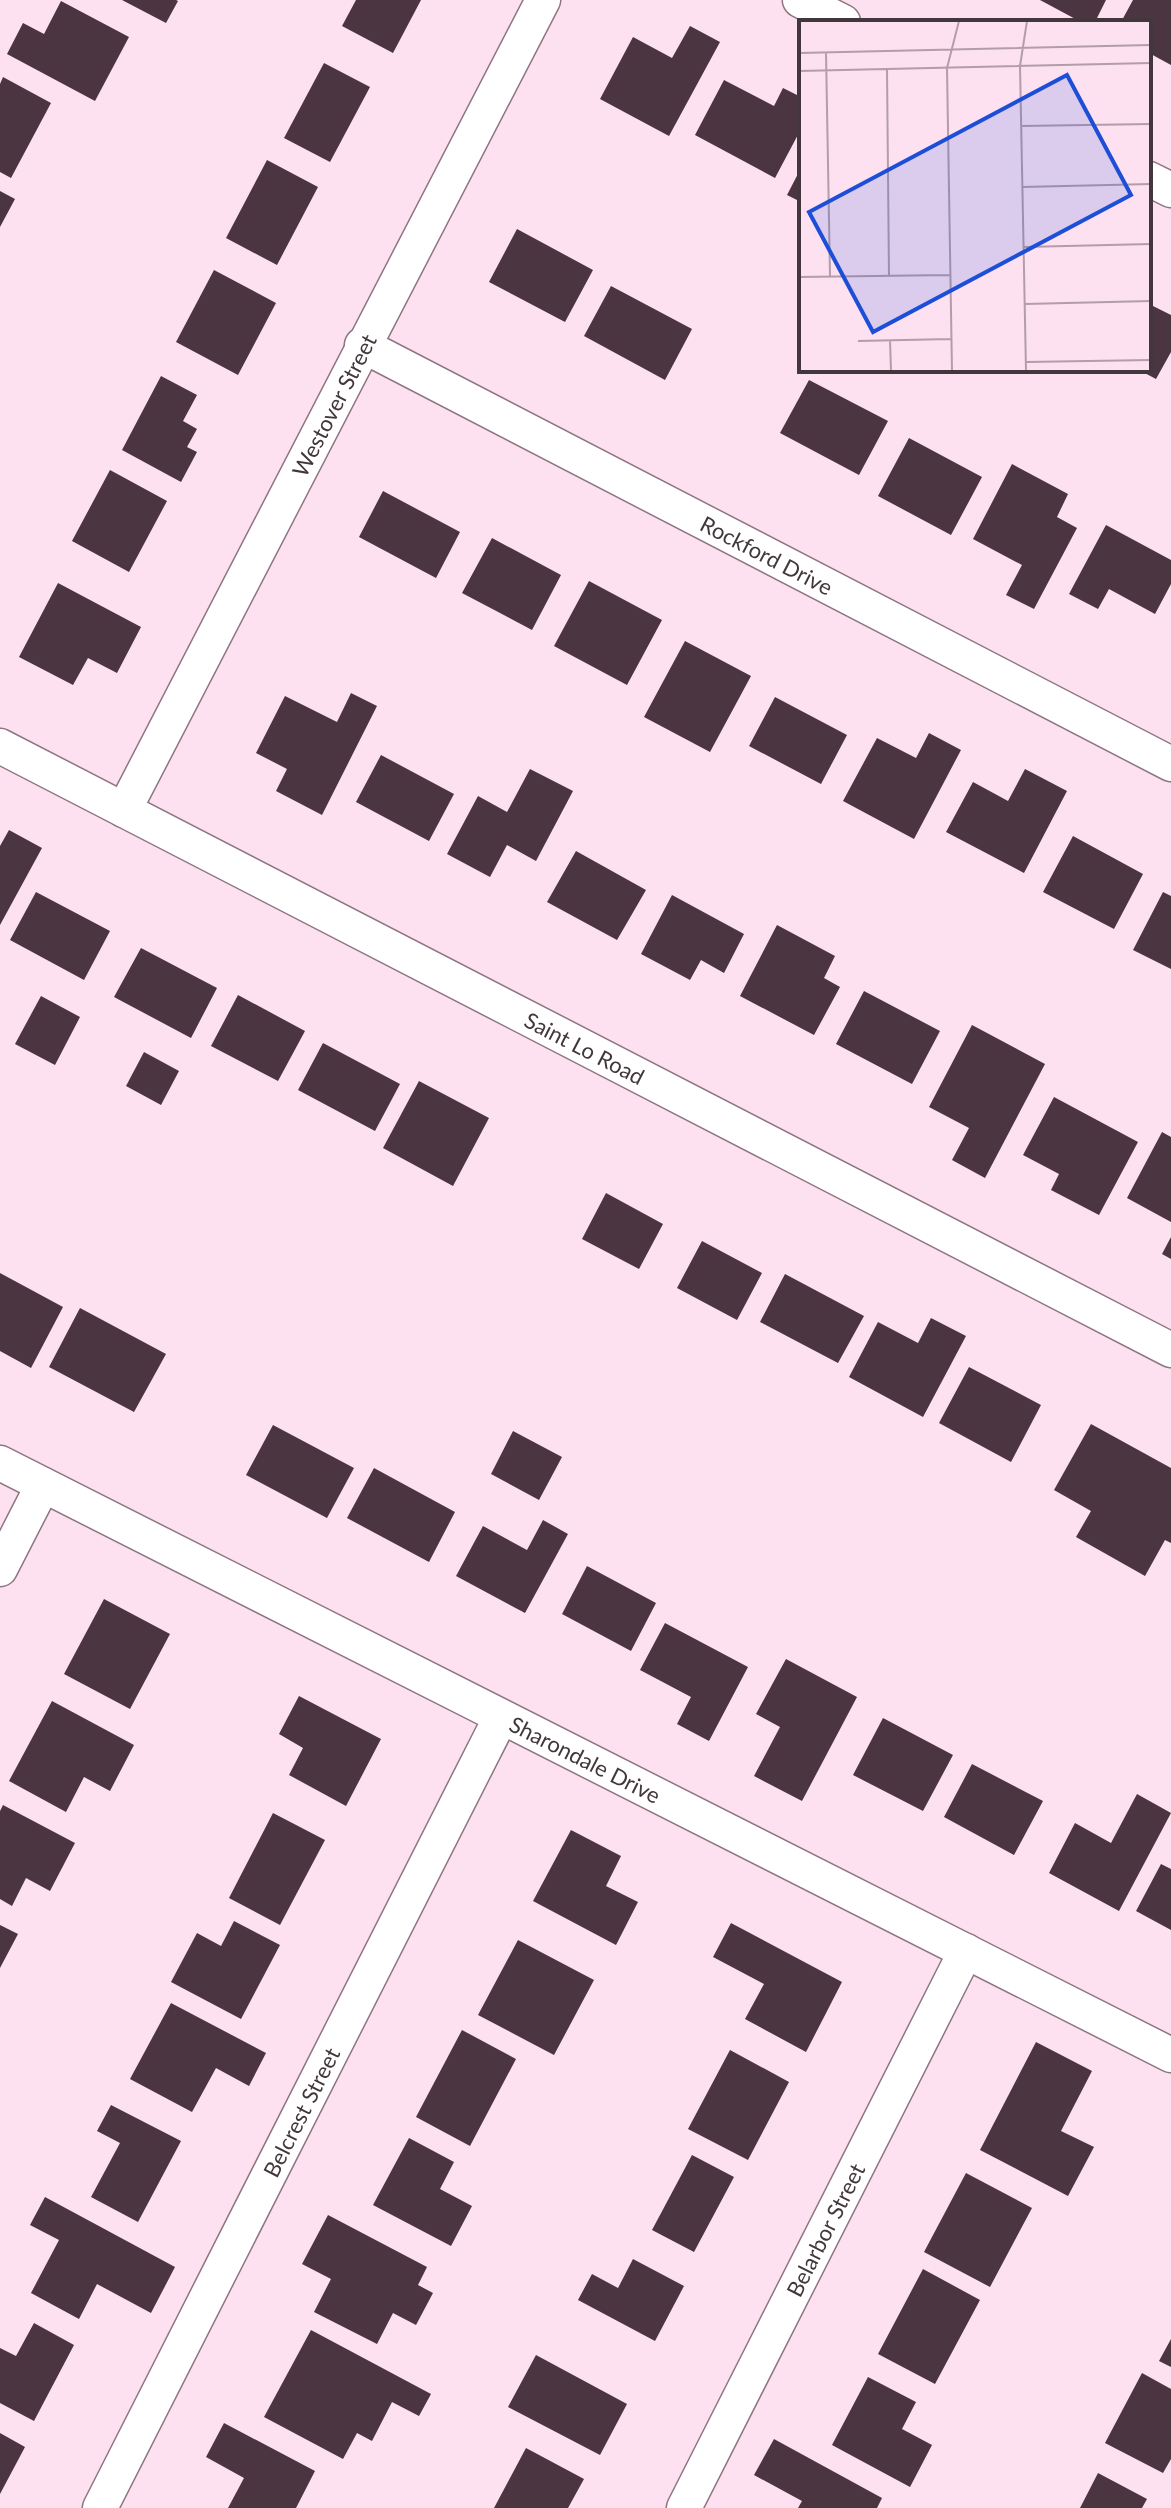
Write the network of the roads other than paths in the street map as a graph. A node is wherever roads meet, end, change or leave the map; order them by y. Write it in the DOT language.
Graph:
graph roads {
  1 [pos="543,0"];
  2 [pos="800,0"];
  3 [pos="839,20"];
  4 [pos="1151,180"];
  5 [pos="1171,190"];
  6 [pos="362,345"];
  7 [pos="0,746"];
  8 [pos="1171,764"];
  9 [pos="124,810"];
  10 [pos="1171,1350"];
  11 [pos="0,1463"];
  12 [pos="43,1485"];
  13 [pos="0,1569"];
  14 [pos="501,1717"];
  15 [pos="966,1951"];
  16 [pos="1171,2055"];
  17 [pos="100,2508"];
  18 [pos="684,2508"];
  1 -- 6 [label="street, Westover Street"];
  2 -- 3 [label="street"];
  4 -- 5 [label="street"];
  6 -- 8 [label="street, Rockford Drive"];
  6 -- 9 [label="street, Westover Street"];
  7 -- 9 [label="street, Saint Lo Road"];
  9 -- 10 [label="street, Saint Lo Road"];
  11 -- 12 [label="street, Sharondale Drive"];
  12 -- 13 [label="street"];
  12 -- 14 [label="street, Sharondale Drive"];
  14 -- 15 [label="street, Sharondale Drive"];
  14 -- 17 [label="street, Belcrest Street"];
  15 -- 16 [label="street, Sharondale Drive"];
  15 -- 18 [label="street, Belarbor Street"];
}
